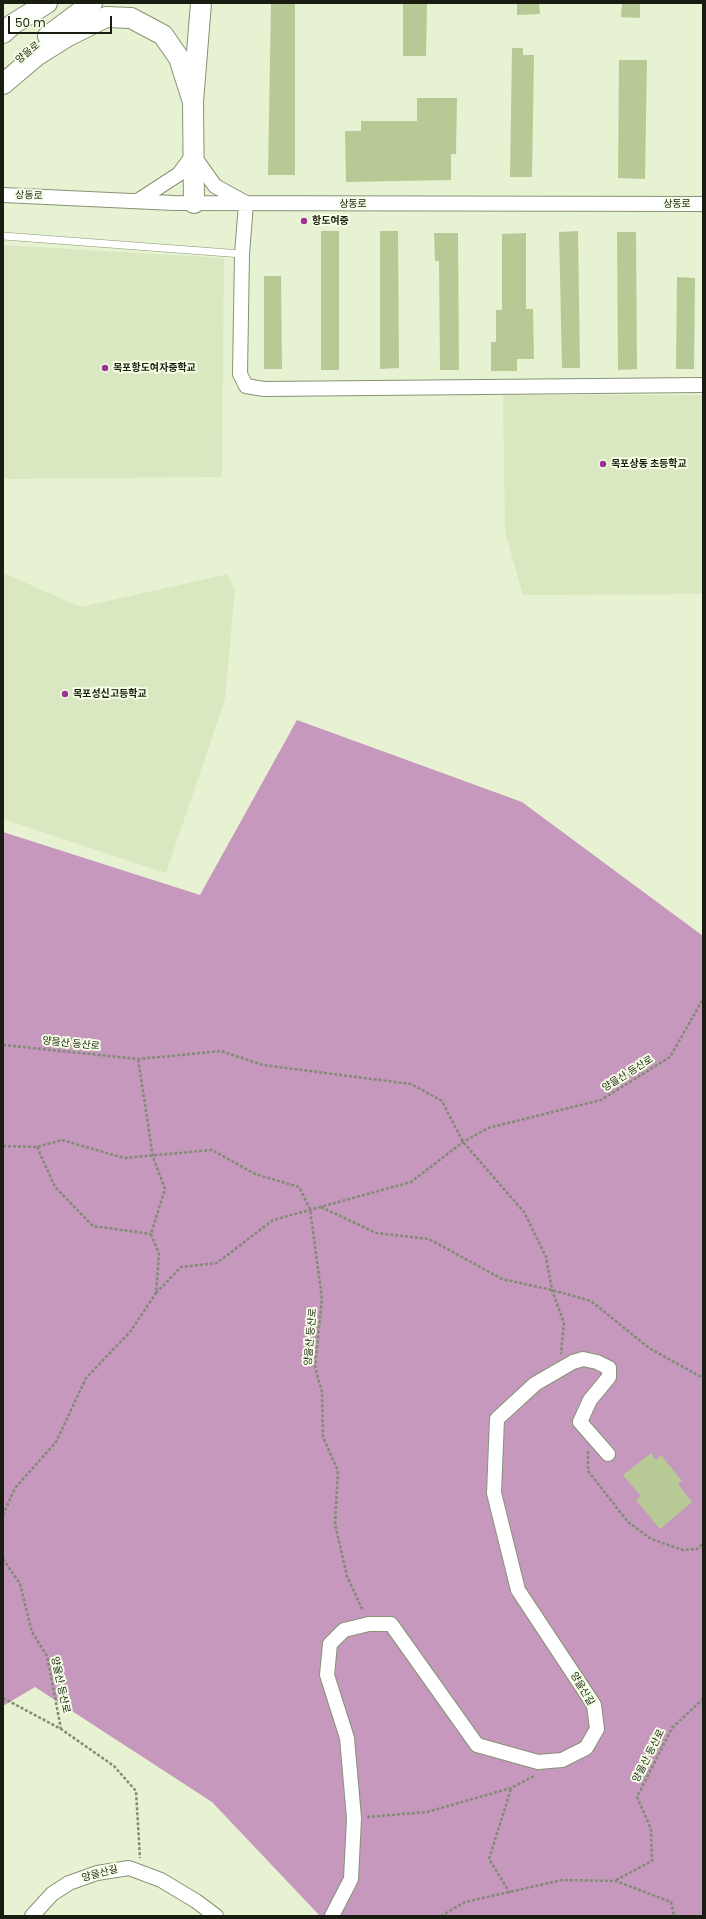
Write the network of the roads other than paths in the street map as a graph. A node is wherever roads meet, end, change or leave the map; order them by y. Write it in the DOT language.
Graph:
graph roads {
  1 [pos="36,3"];
  2 [pos="47,3"];
  3 [pos="92,3"];
  4 [pos="201,3"];
  5 [pos="8,29"];
  6 [pos="3,75"];
  7 [pos="3,84"];
  8 [pos="193,102"];
  9 [pos="193,155"];
  10 [pos="3,195"];
  11 [pos="139,200"];
  12 [pos="194,203"];
  13 [pos="246,204"];
  14 [pos="703,204"];
  15 [pos="3,236"];
  16 [pos="242,254"];
  17 [pos="703,385"];
  18 [pos="608,1454"];
  19 [pos="32,1916"];
  20 [pos="216,1916"];
  21 [pos="332,1916"];
  1 -- 5 [label="street"];
  2 -- 5 [label="street"];
  3 -- 6 [label="street, 양을로"];
  4 -- 8 [label="street"];
  7 -- 8 [label="street"];
  8 -- 9 [label="street"];
  9 -- 11 [label="street"];
  9 -- 12 [label="street"];
  9 -- 13 [label="street"];
  10 -- 11 [label="street, 상동로"];
  11 -- 12 [label="street, 상동로"];
  12 -- 13 [label="street, 상동로"];
  13 -- 14 [label="street, 상동로"];
  13 -- 16 [label="street"];
  15 -- 16 [label="lane"];
  16 -- 17 [label="street"];
  18 -- 21 [label="street, 양을산길"];
  19 -- 20 [label="street, 양을산길"];
}
